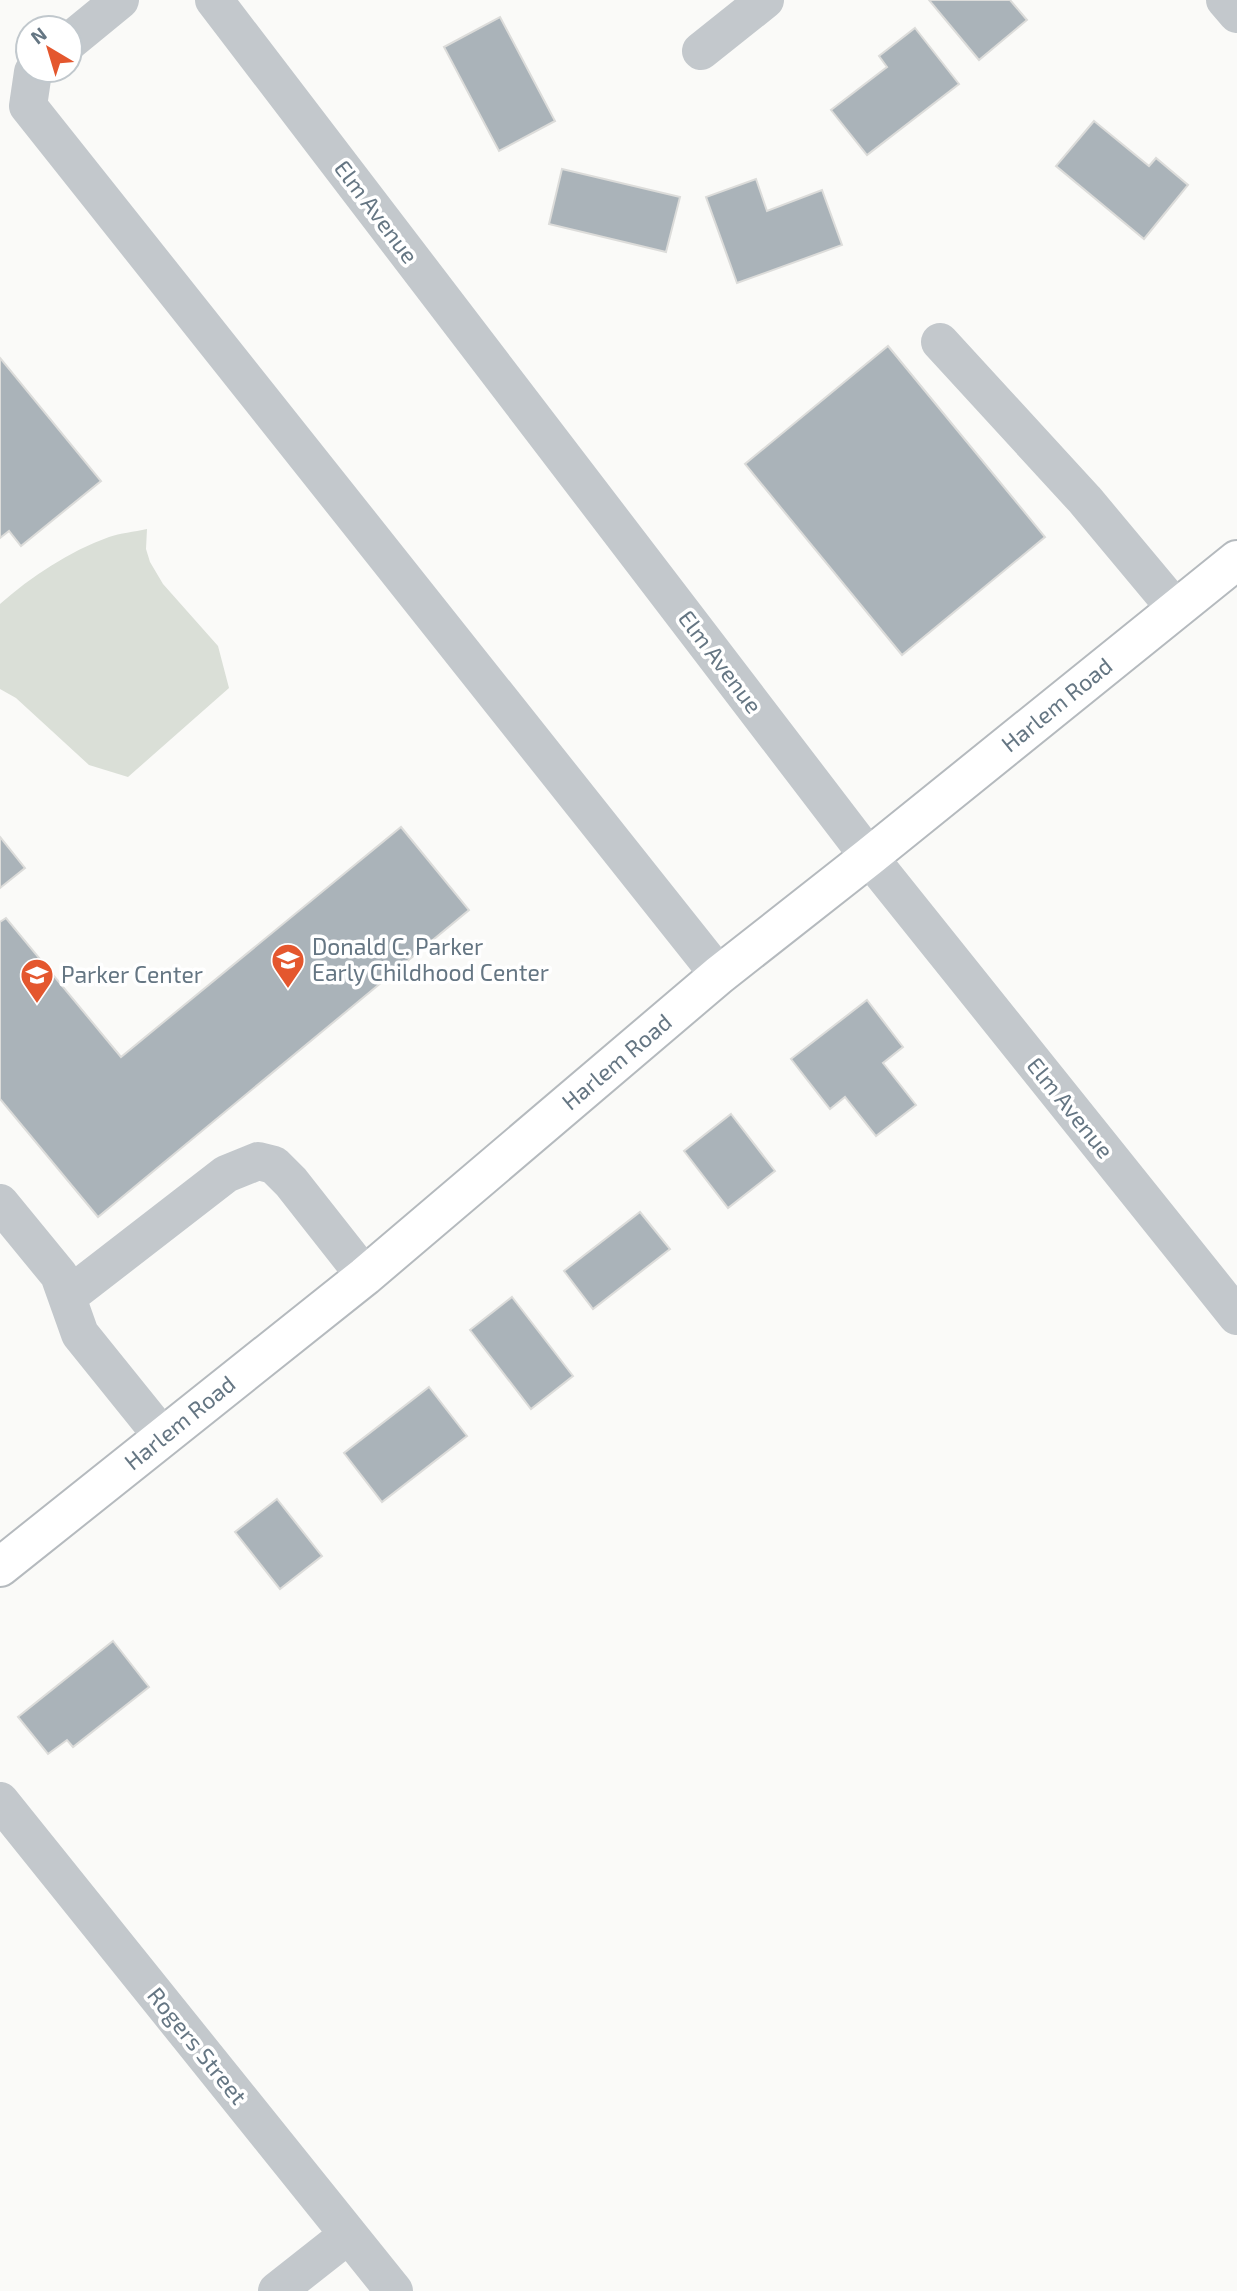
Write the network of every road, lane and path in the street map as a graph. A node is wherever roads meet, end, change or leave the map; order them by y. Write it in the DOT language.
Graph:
graph roads {
  1 [pos="120,0"];
  2 [pos="214,0"];
  3 [pos="765,0"];
  4 [pos="1226,0"];
  5 [pos="1237,14"];
  6 [pos="84,30"];
  7 [pos="701,51"];
  8 [pos="31,84"];
  9 [pos="940,342"];
  10 [pos="1237,560"];
  11 [pos="1176,609"];
  12 [pos="869,857"];
  13 [pos="719,975"];
  14 [pos="0,1203"];
  15 [pos="365,1276"];
  16 [pos="67,1297"];
  17 [pos="1237,1315"];
  18 [pos="163,1437"];
  19 [pos="2,1562"];
  20 [pos="0,1801"];
  21 [pos="348,2235"];
  22 [pos="277,2291"];
  23 [pos="394,2291"];
  1 -- 6 [label="street"];
  2 -- 12 [label="street, Elm Avenue"];
  3 -- 7 [label="street"];
  4 -- 5 [label="street"];
  8 -- 13 [label="street"];
  9 -- 11 [label="street"];
  10 -- 11 [label="main road, Harlem Road"];
  11 -- 12 [label="main road, Harlem Road"];
  12 -- 13 [label="main road, Harlem Road"];
  12 -- 17 [label="street, Elm Avenue"];
  13 -- 15 [label="main road, Harlem Road"];
  14 -- 16 [label="street"];
  15 -- 16 [label="street"];
  15 -- 18 [label="main road, Harlem Road"];
  16 -- 18 [label="street"];
  18 -- 19 [label="main road, Harlem Road"];
  20 -- 21 [label="street, Rogers Street"];
  21 -- 22 [label="street"];
  21 -- 23 [label="street, Rogers Street"];
}
